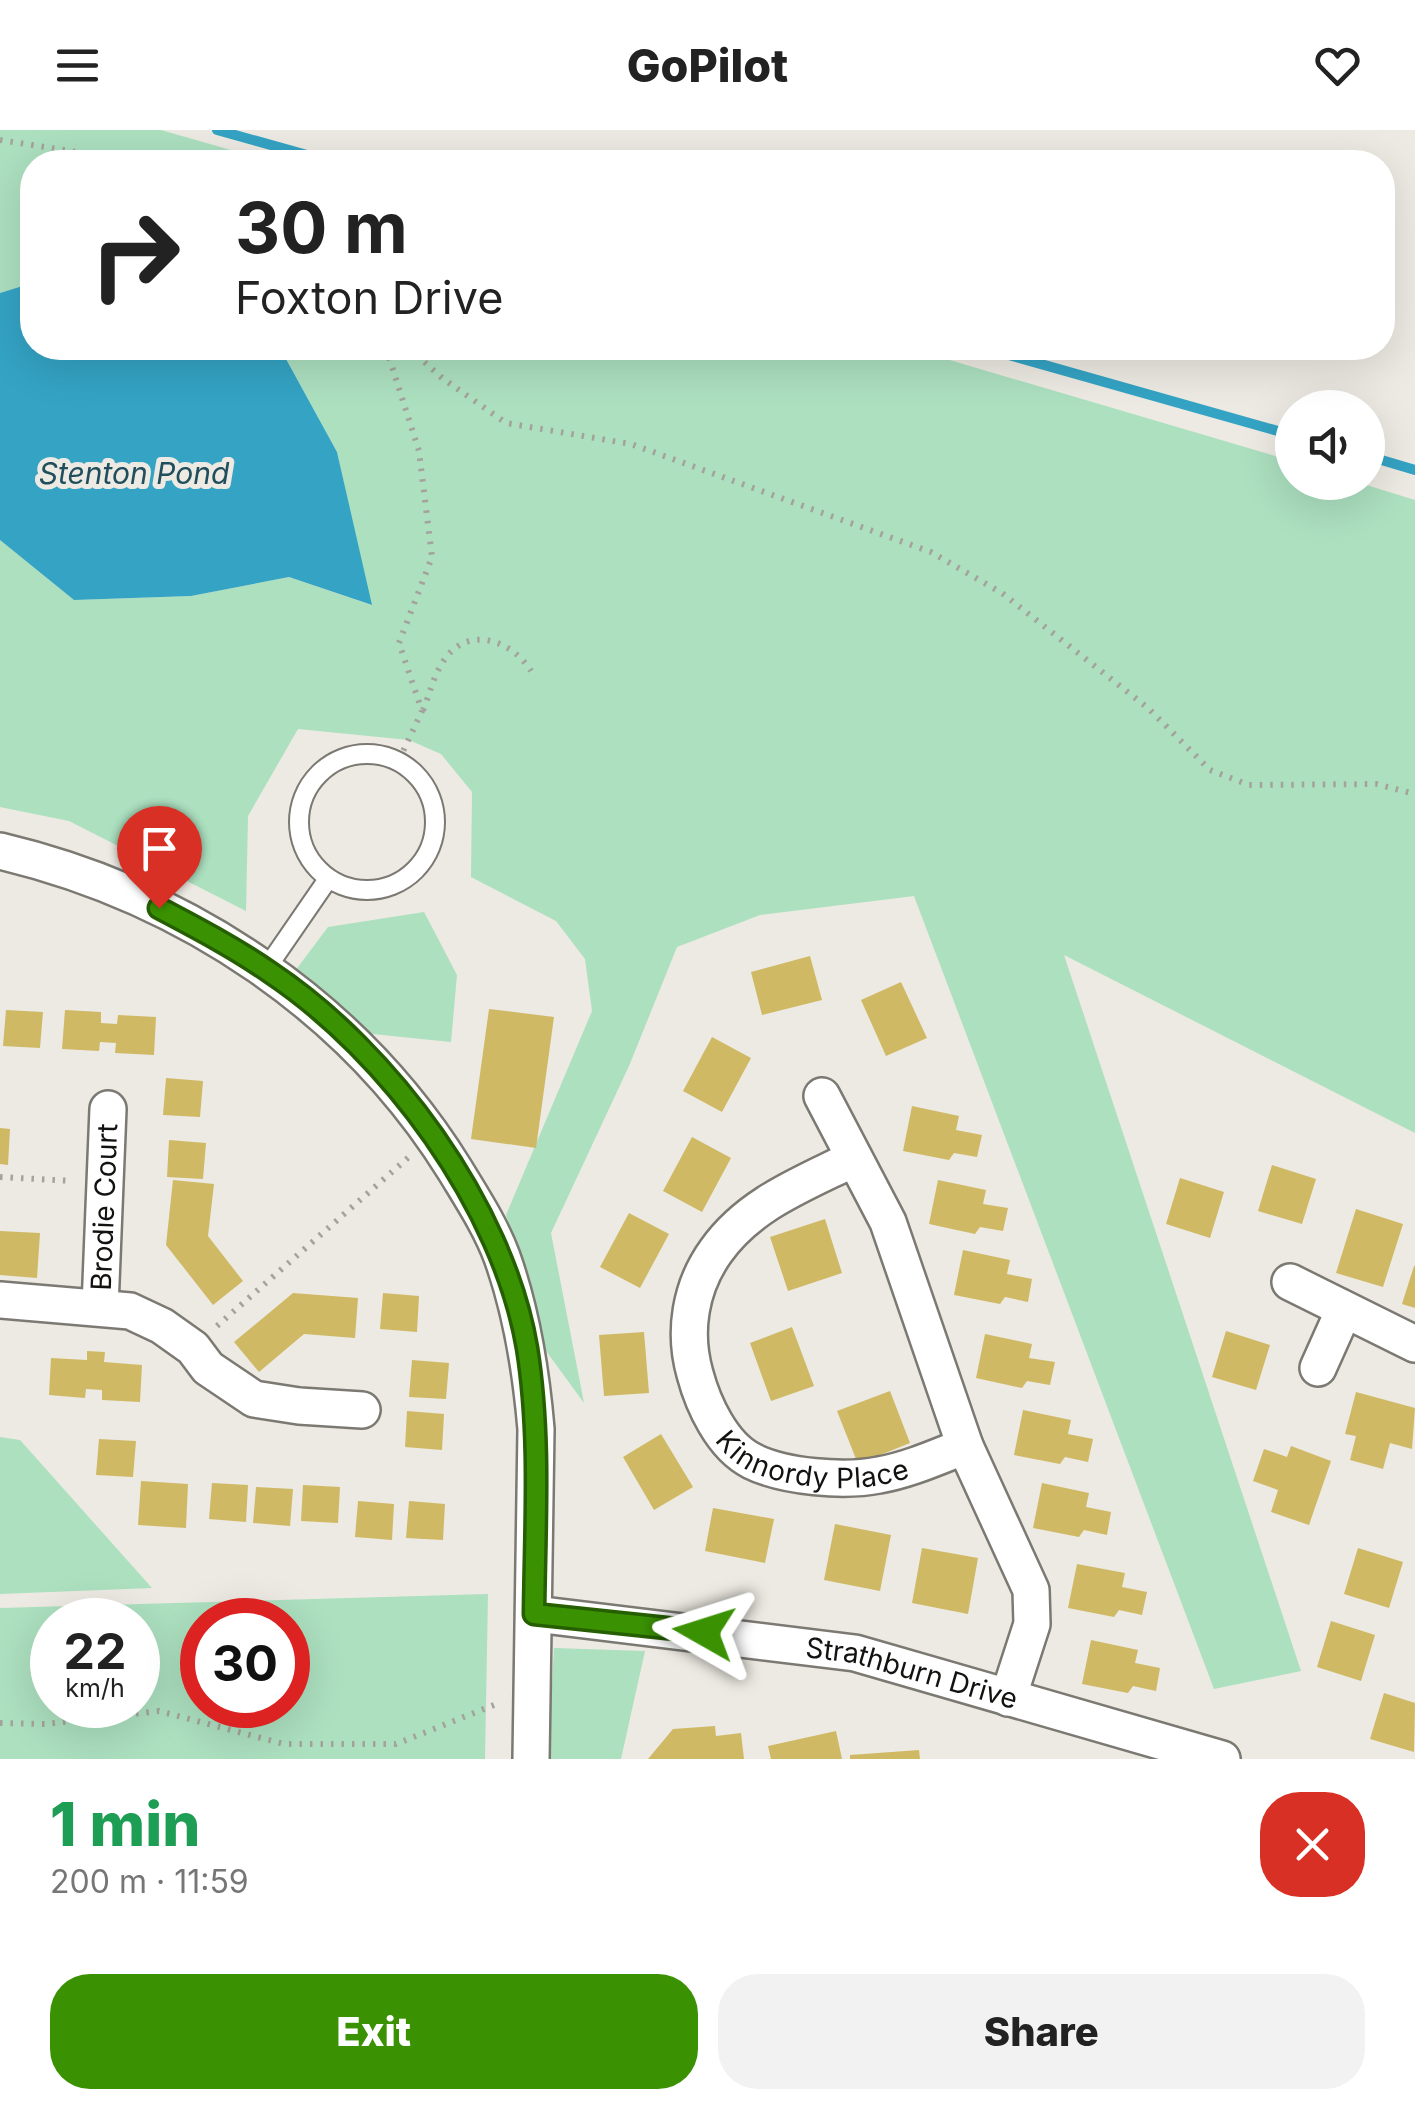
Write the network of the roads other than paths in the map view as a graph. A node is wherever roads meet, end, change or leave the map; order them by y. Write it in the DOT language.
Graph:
graph roads {
  1 [pos="0,851"];
  2 [pos="328,878"];
  3 [pos="266,970"];
  4 [pos="822,1096"];
  5 [pos="108,1109"];
  6 [pos="853,1159"];
  7 [pos="1290,1282"];
  8 [pos="0,1300"];
  9 [pos="100,1307"];
  10 [pos="1344,1310"];
  11 [pos="1415,1344"];
  12 [pos="1318,1368"];
  13 [pos="362,1410"];
  14 [pos="965,1446"];
  15 [pos="534,1614"];
  16 [pos="1008,1698"];
  17 [pos="531,1759"];
  18 [pos="1222,1759"];
  1 -- 3 [label="street"];
  2 -- 2 [label="lane"];
  2 -- 3 [label="lane"];
  3 -- 15 [label="street"];
  4 -- 6 [label="street"];
  5 -- 9 [label="street, Brodie Court"];
  6 -- 14 [label="street"];
  6 -- 14 [label="street, Kinnordy Place"];
  7 -- 10 [label="street"];
  8 -- 9 [label="street, Brodie Court"];
  9 -- 13 [label="street, Brodie Court"];
  10 -- 11 [label="street"];
  10 -- 12 [label="street"];
  14 -- 16 [label="street"];
  15 -- 16 [label="street, Strathburn Drive"];
  15 -- 17 [label="street"];
  16 -- 18 [label="street, Strathburn Drive"];
}
